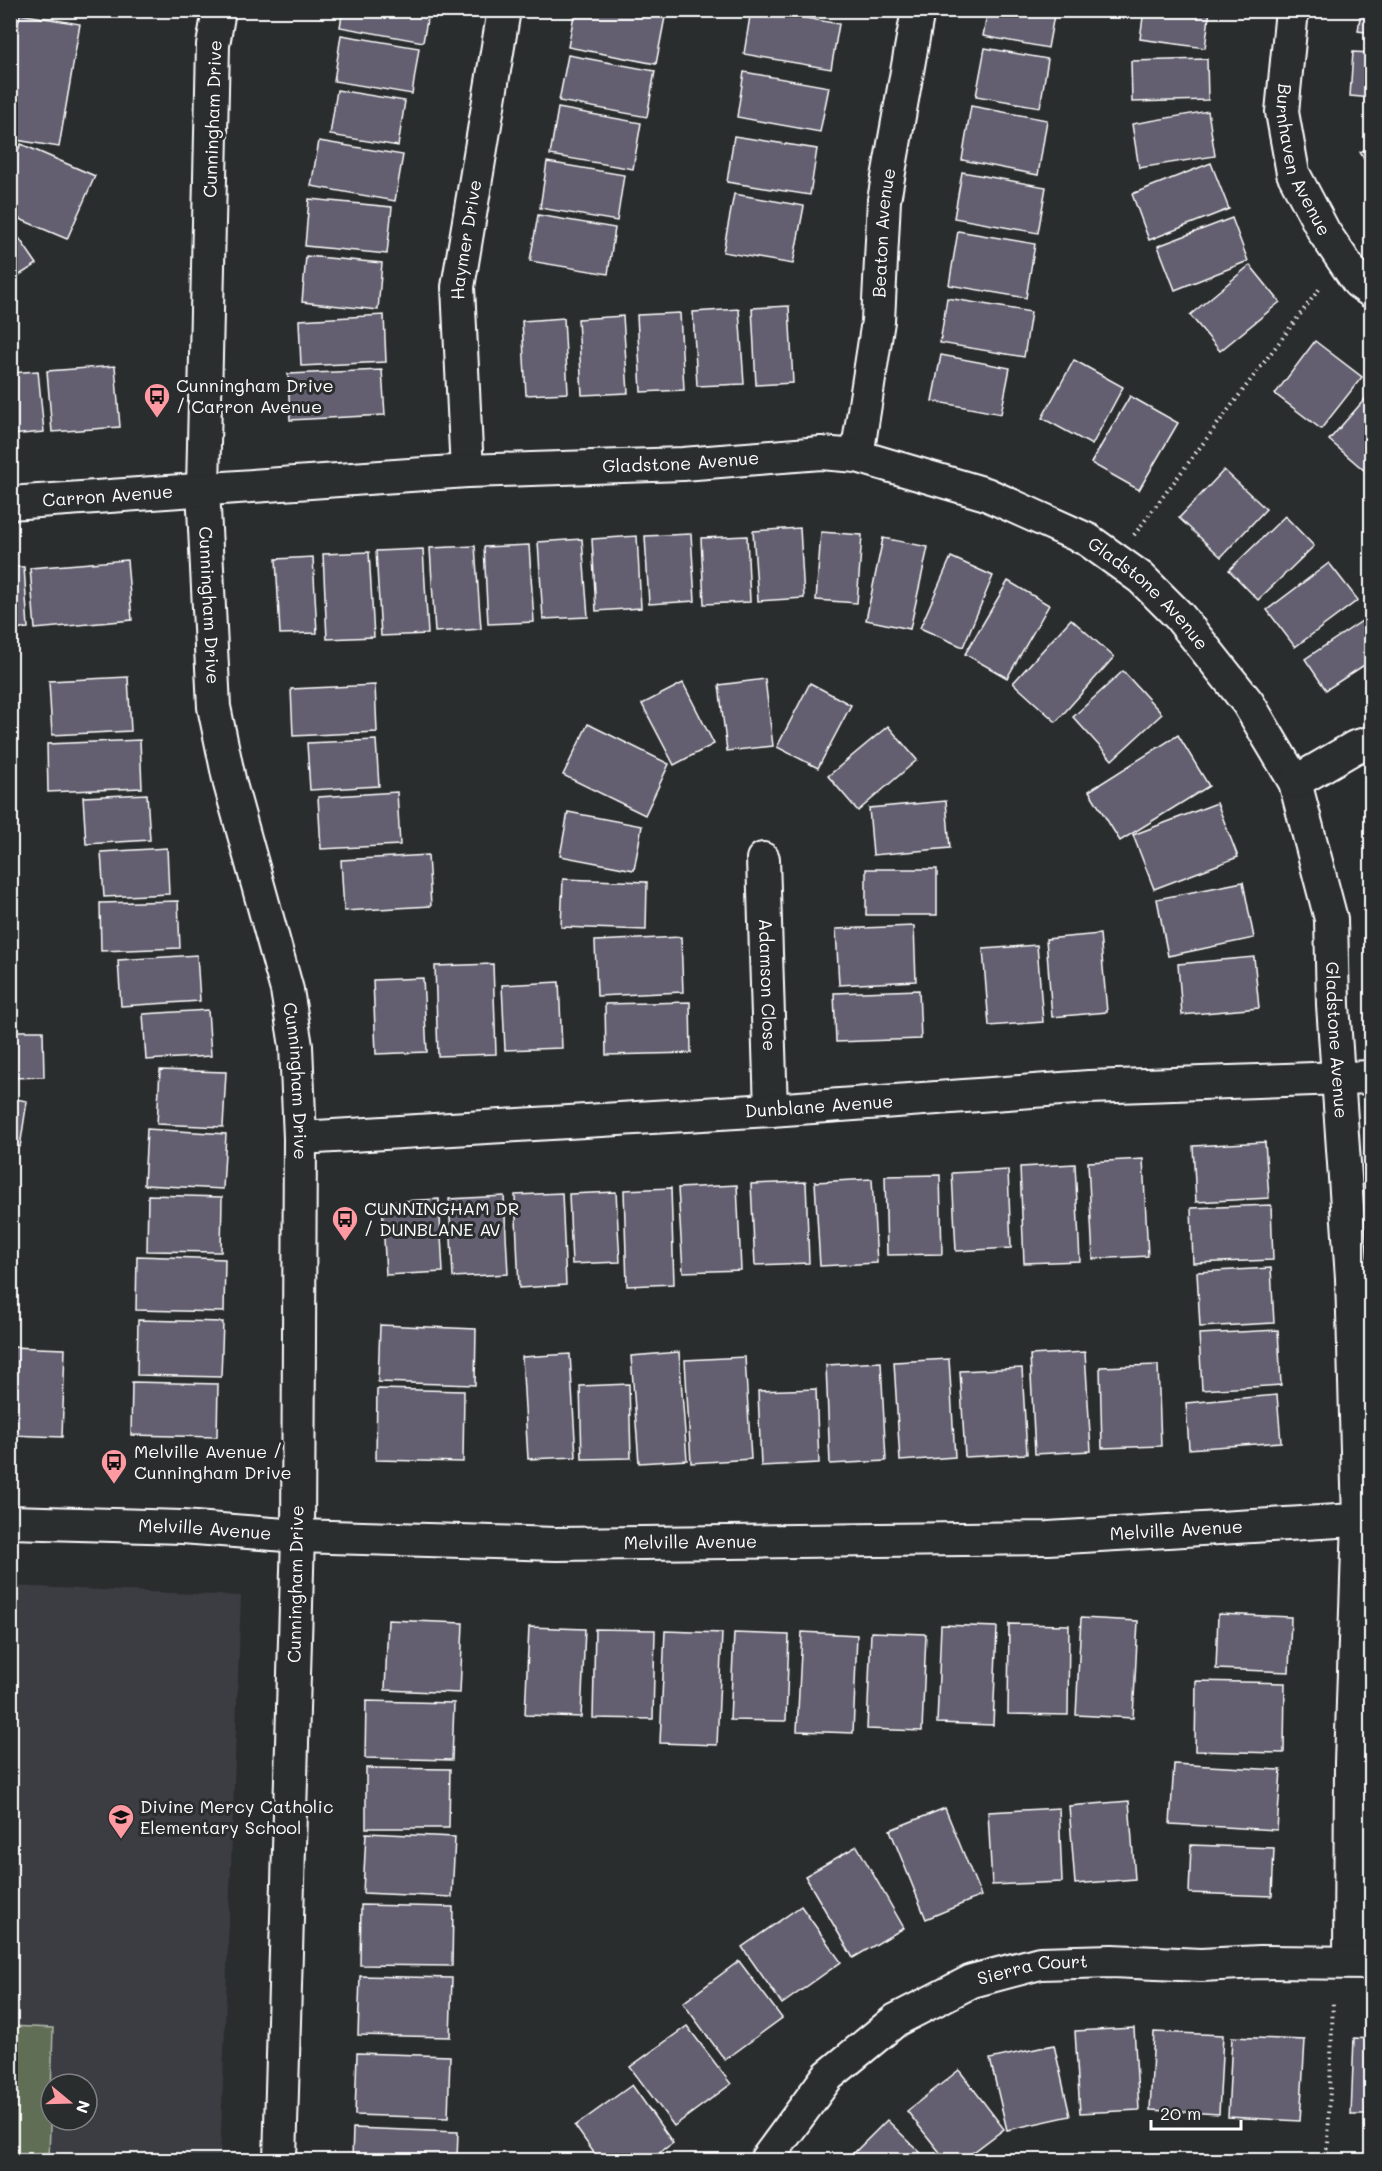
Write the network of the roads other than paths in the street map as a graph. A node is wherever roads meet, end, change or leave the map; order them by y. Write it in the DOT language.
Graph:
graph roads {
  1 [pos="219,10"];
  2 [pos="504,10"];
  3 [pos="918,10"];
  4 [pos="1292,10"];
  5 [pos="1371,292"];
  6 [pos="857,456"];
  7 [pos="467,471"];
  8 [pos="203,489"];
  9 [pos="10,503"];
  10 [pos="1371,742"];
  11 [pos="1295,782"];
  12 [pos="763,859"];
  13 [pos="1371,1077"];
  14 [pos="1339,1079"];
  15 [pos="771,1110"];
  16 [pos="300,1138"];
  17 [pos="1365,1519"];
  18 [pos="10,1522"];
  19 [pos="298,1536"];
  20 [pos="1361,1963"];
  21 [pos="280,2160"];
  22 [pos="766,2160"];
  1 -- 8 [label="street, Cunningham Drive"];
  2 -- 7 [label="street, Haymer Drive"];
  3 -- 6 [label="street, Beaton Avenue"];
  4 -- 5 [label="street, Burnhaven Avenue"];
  6 -- 7 [label="street, Gladstone Avenue"];
  6 -- 11 [label="street, Gladstone Avenue"];
  7 -- 8 [label="street, Gladstone Avenue"];
  8 -- 9 [label="street, Carron Avenue"];
  8 -- 16 [label="street, Cunningham Drive"];
  10 -- 11 [label="street"];
  11 -- 14 [label="street, Gladstone Avenue"];
  12 -- 15 [label="street, Adamson Close"];
  13 -- 14 [label="street, Dunblane Avenue"];
  14 -- 15 [label="street, Dunblane Avenue"];
  14 -- 17 [label="street, Gladstone Avenue"];
  15 -- 16 [label="street, Dunblane Avenue"];
  16 -- 19 [label="street, Cunningham Drive"];
  17 -- 19 [label="street, Melville Avenue"];
  17 -- 20 [label="street, Gladstone Avenue"];
  18 -- 19 [label="street, Melville Avenue"];
  19 -- 21 [label="street, Cunningham Drive"];
  20 -- 22 [label="street, Sierra Court"];
}
